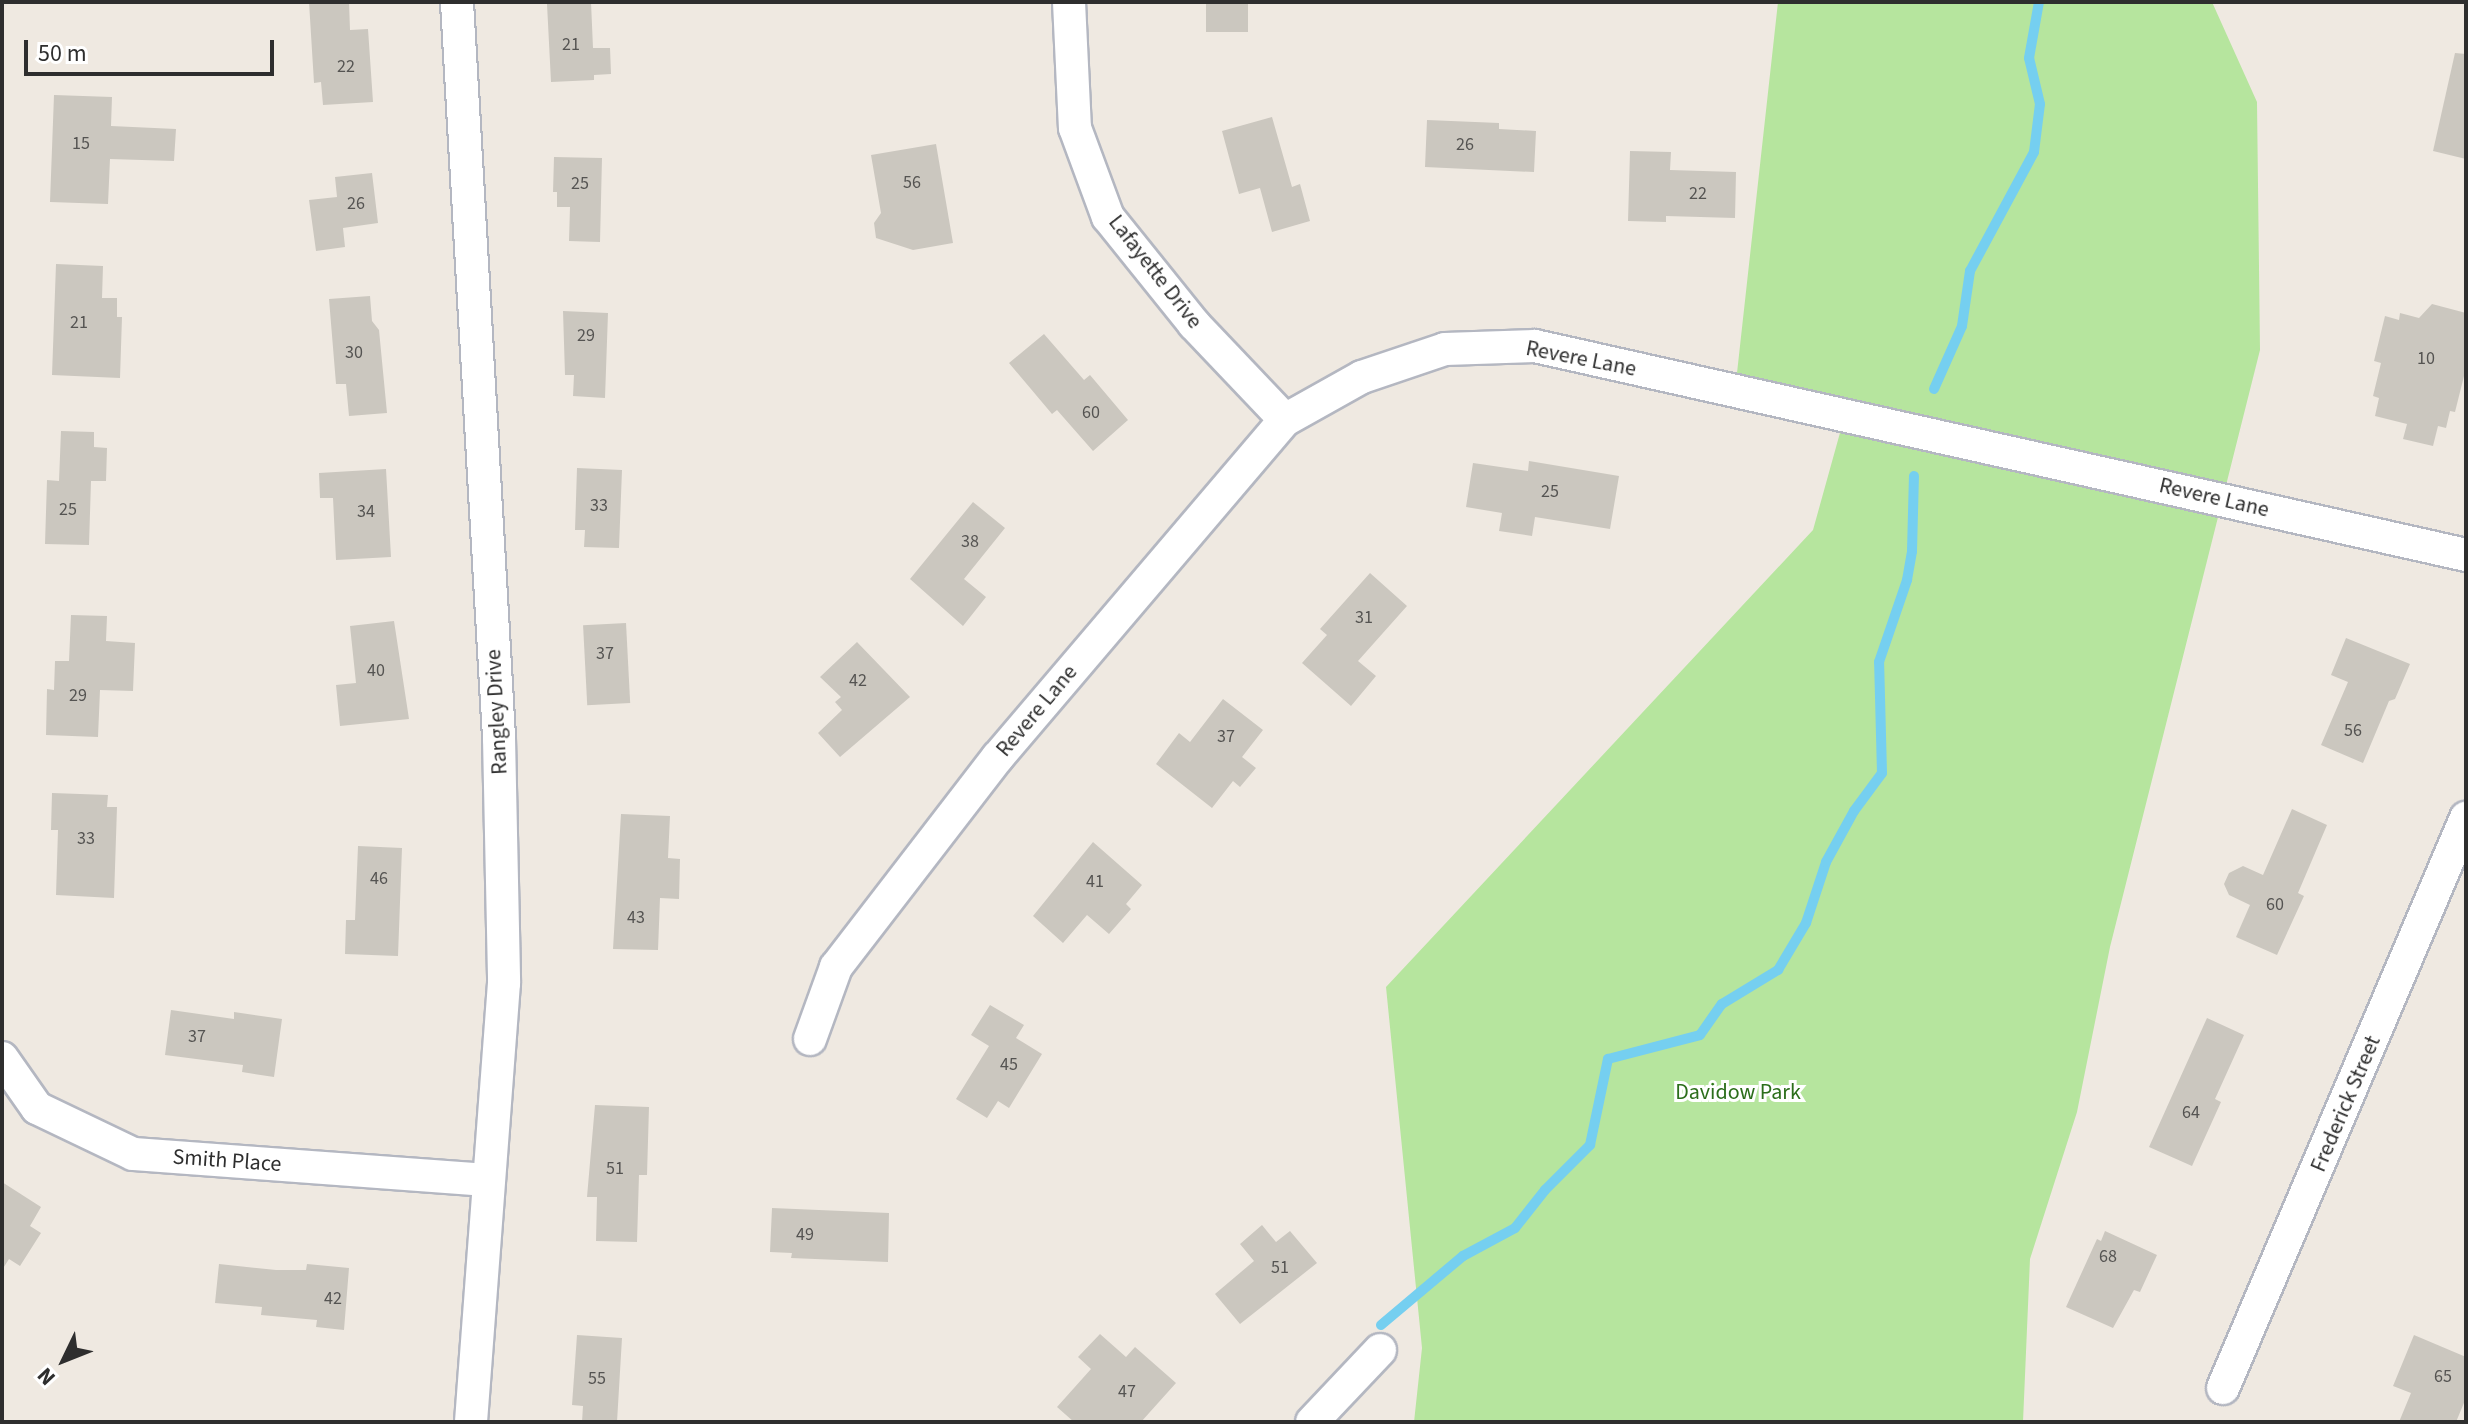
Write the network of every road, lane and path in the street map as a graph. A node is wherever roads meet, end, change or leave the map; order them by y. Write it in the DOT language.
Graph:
graph roads {
  1 [pos="457,2"];
  2 [pos="1069,2"];
  3 [pos="1285,420"];
  4 [pos="2466,555"];
  5 [pos="2466,818"];
  6 [pos="810,1039"];
  7 [pos="2,1058"];
  8 [pos="488,1180"];
  9 [pos="1380,1350"];
  10 [pos="2223,1388"];
  11 [pos="471,1422"];
  12 [pos="1312,1422"];
  1 -- 8 [label="street, Rangley Drive"];
  2 -- 3 [label="street, Lafayette Drive"];
  3 -- 4 [label="street, Revere Lane"];
  3 -- 6 [label="street, Revere Lane"];
  5 -- 10 [label="street, Frederick Street"];
  7 -- 8 [label="street, Smith Place"];
  8 -- 11 [label="street, Rangley Drive"];
  9 -- 12 [label="street"];
}
